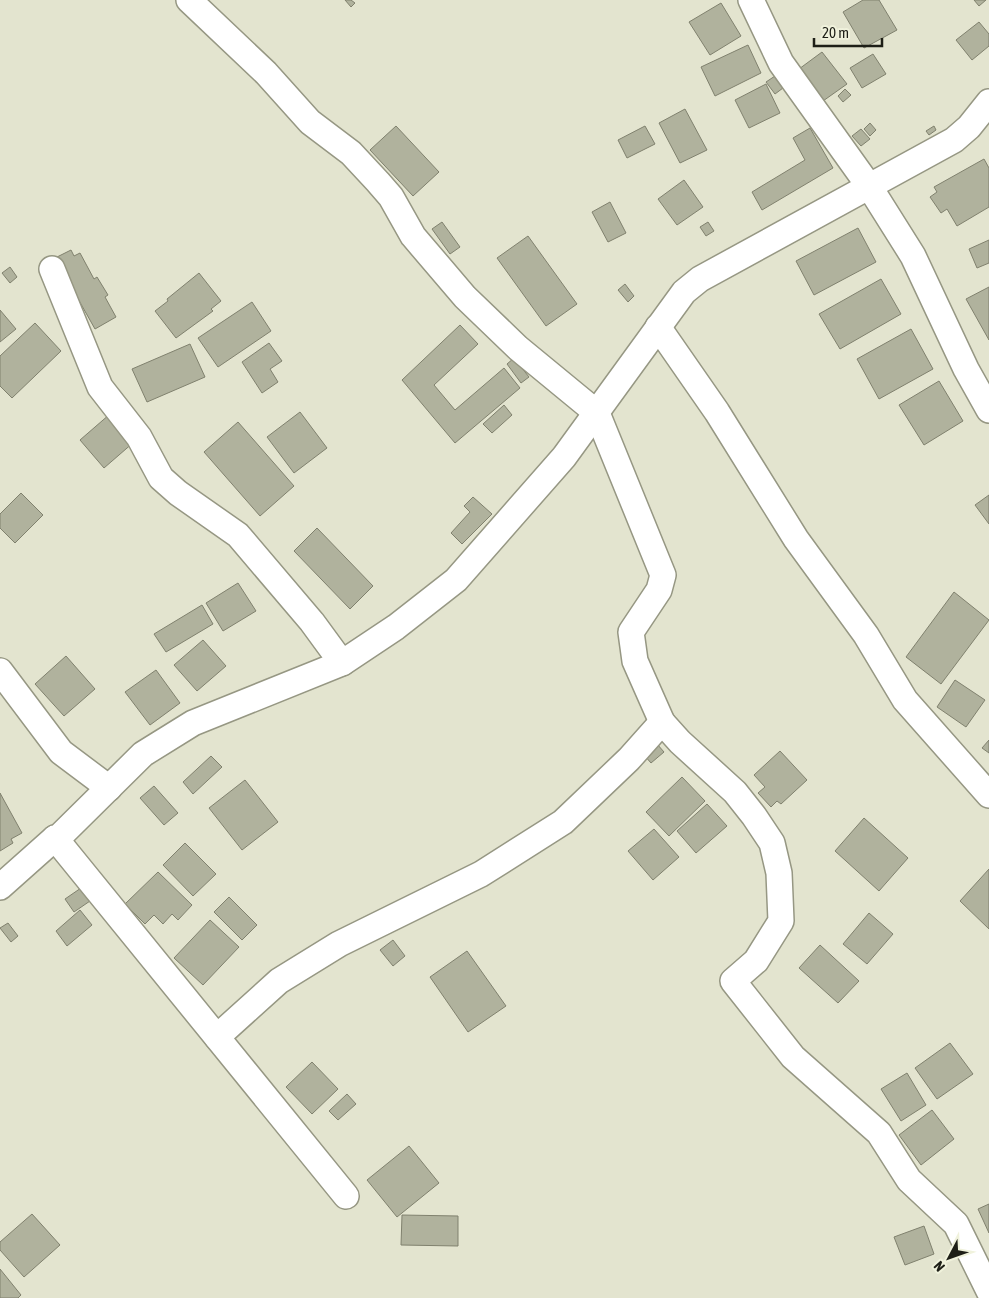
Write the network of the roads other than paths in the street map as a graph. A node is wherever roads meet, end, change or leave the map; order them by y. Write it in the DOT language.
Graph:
graph roads {
  1 [pos="189,0"];
  2 [pos="751,0"];
  3 [pos="989,102"];
  4 [pos="870,186"];
  5 [pos="52,269"];
  6 [pos="658,327"];
  7 [pos="989,410"];
  8 [pos="597,413"];
  9 [pos="342,663"];
  10 [pos="0,671"];
  11 [pos="662,722"];
  12 [pos="109,788"];
  13 [pos="989,795"];
  14 [pos="55,838"];
  15 [pos="0,887"];
  16 [pos="217,1037"];
  17 [pos="346,1196"];
  18 [pos="989,1291"];
  1 -- 8 [label="street"];
  2 -- 4 [label="street"];
  3 -- 4 [label="street"];
  4 -- 6 [label="street"];
  4 -- 7 [label="street"];
  5 -- 9 [label="street"];
  6 -- 8 [label="street"];
  6 -- 13 [label="street"];
  8 -- 9 [label="street"];
  8 -- 11 [label="street"];
  9 -- 12 [label="street"];
  10 -- 12 [label="street"];
  11 -- 16 [label="street"];
  11 -- 18 [label="street"];
  12 -- 14 [label="street"];
  14 -- 15 [label="street"];
  14 -- 16 [label="street"];
  16 -- 17 [label="street"];
}
